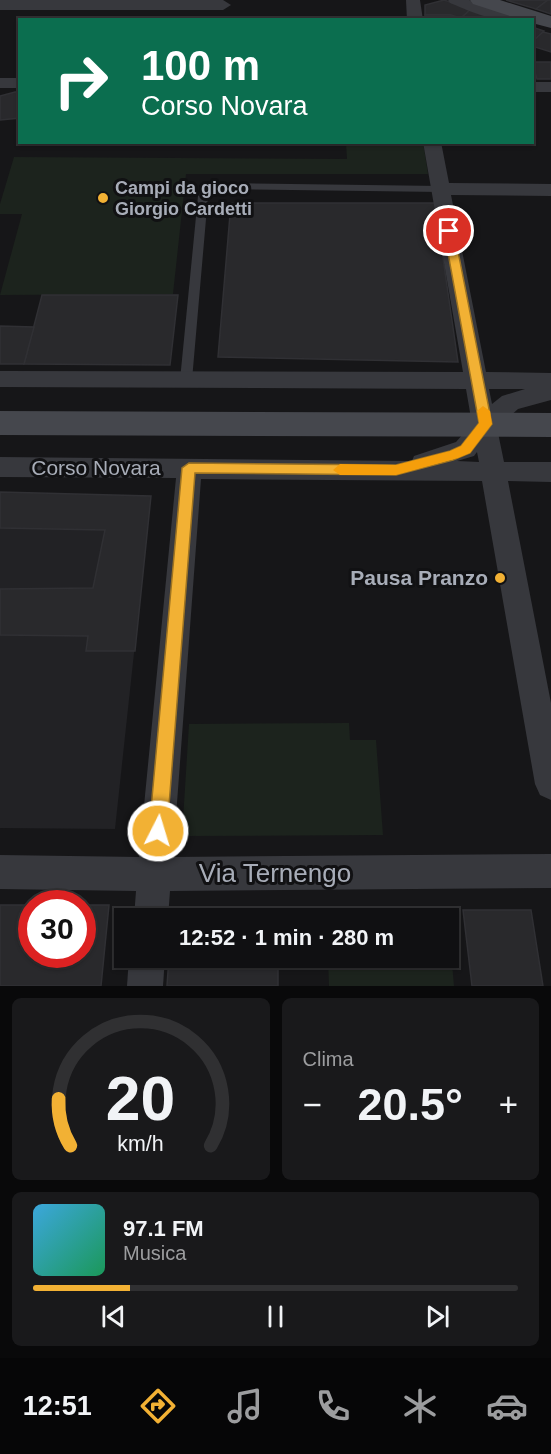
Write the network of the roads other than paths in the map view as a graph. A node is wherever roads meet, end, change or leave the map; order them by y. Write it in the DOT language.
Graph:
graph roads {
  1 [pos="413,0"];
  2 [pos="455,0"];
  3 [pos="480,0"];
  4 [pos="0,5"];
  5 [pos="222,8"];
  6 [pos="514,11"];
  7 [pos="415,18"];
  8 [pos="551,22"];
  9 [pos="0,82"];
  10 [pos="18,83"];
  11 [pos="534,87"];
  12 [pos="551,87"];
  13 [pos="432,144"];
  14 [pos="441,189"];
  15 [pos="551,190"];
  16 [pos="0,379"];
  17 [pos="186,380"];
  18 [pos="477,381"];
  19 [pos="551,381"];
  20 [pos="551,391"];
  21 [pos="0,423"];
  22 [pos="486,424"];
  23 [pos="551,425"];
  24 [pos="0,467"];
  25 [pos="189,468"];
  26 [pos="396,470"];
  27 [pos="494,472"];
  28 [pos="551,472"];
  29 [pos="551,784"];
  30 [pos="551,871"];
  31 [pos="0,872"];
  32 [pos="154,874"];
  33 [pos="151,908"];
  34 [pos="146,968"];
  35 [pos="145,986"];
  1 -- 7 [label="street"];
  2 -- 6 [label="street"];
  3 -- 6 [label="main road"];
  4 -- 5 [label="street"];
  6 -- 8 [label="main road"];
  9 -- 10 [label="street"];
  11 -- 12 [label="street"];
  13 -- 14 [label="street"];
  14 -- 15 [label="street"];
  14 -- 17 [label="lane"];
  14 -- 18 [label="street"];
  16 -- 17 [label="street"];
  17 -- 18 [label="street"];
  18 -- 19 [label="street"];
  18 -- 22 [label="street"];
  20 -- 22 [label="street"];
  21 -- 22 [label="main road, Corso Novara"];
  22 -- 23 [label="main road, Corso Novara"];
  22 -- 26 [label="street"];
  22 -- 27 [label="street"];
  24 -- 25 [label="street, Corso Novara"];
  25 -- 26 [label="street, Corso Novara"];
  25 -- 32 [label="street"];
  26 -- 27 [label="street, Corso Novara"];
  27 -- 28 [label="street, Corso Novara"];
  27 -- 29 [label="street"];
  30 -- 32 [label="street, Via Ternengo"];
  31 -- 32 [label="street, Via Ternengo"];
  32 -- 33 [label="street"];
  34 -- 35 [label="street"];
}
